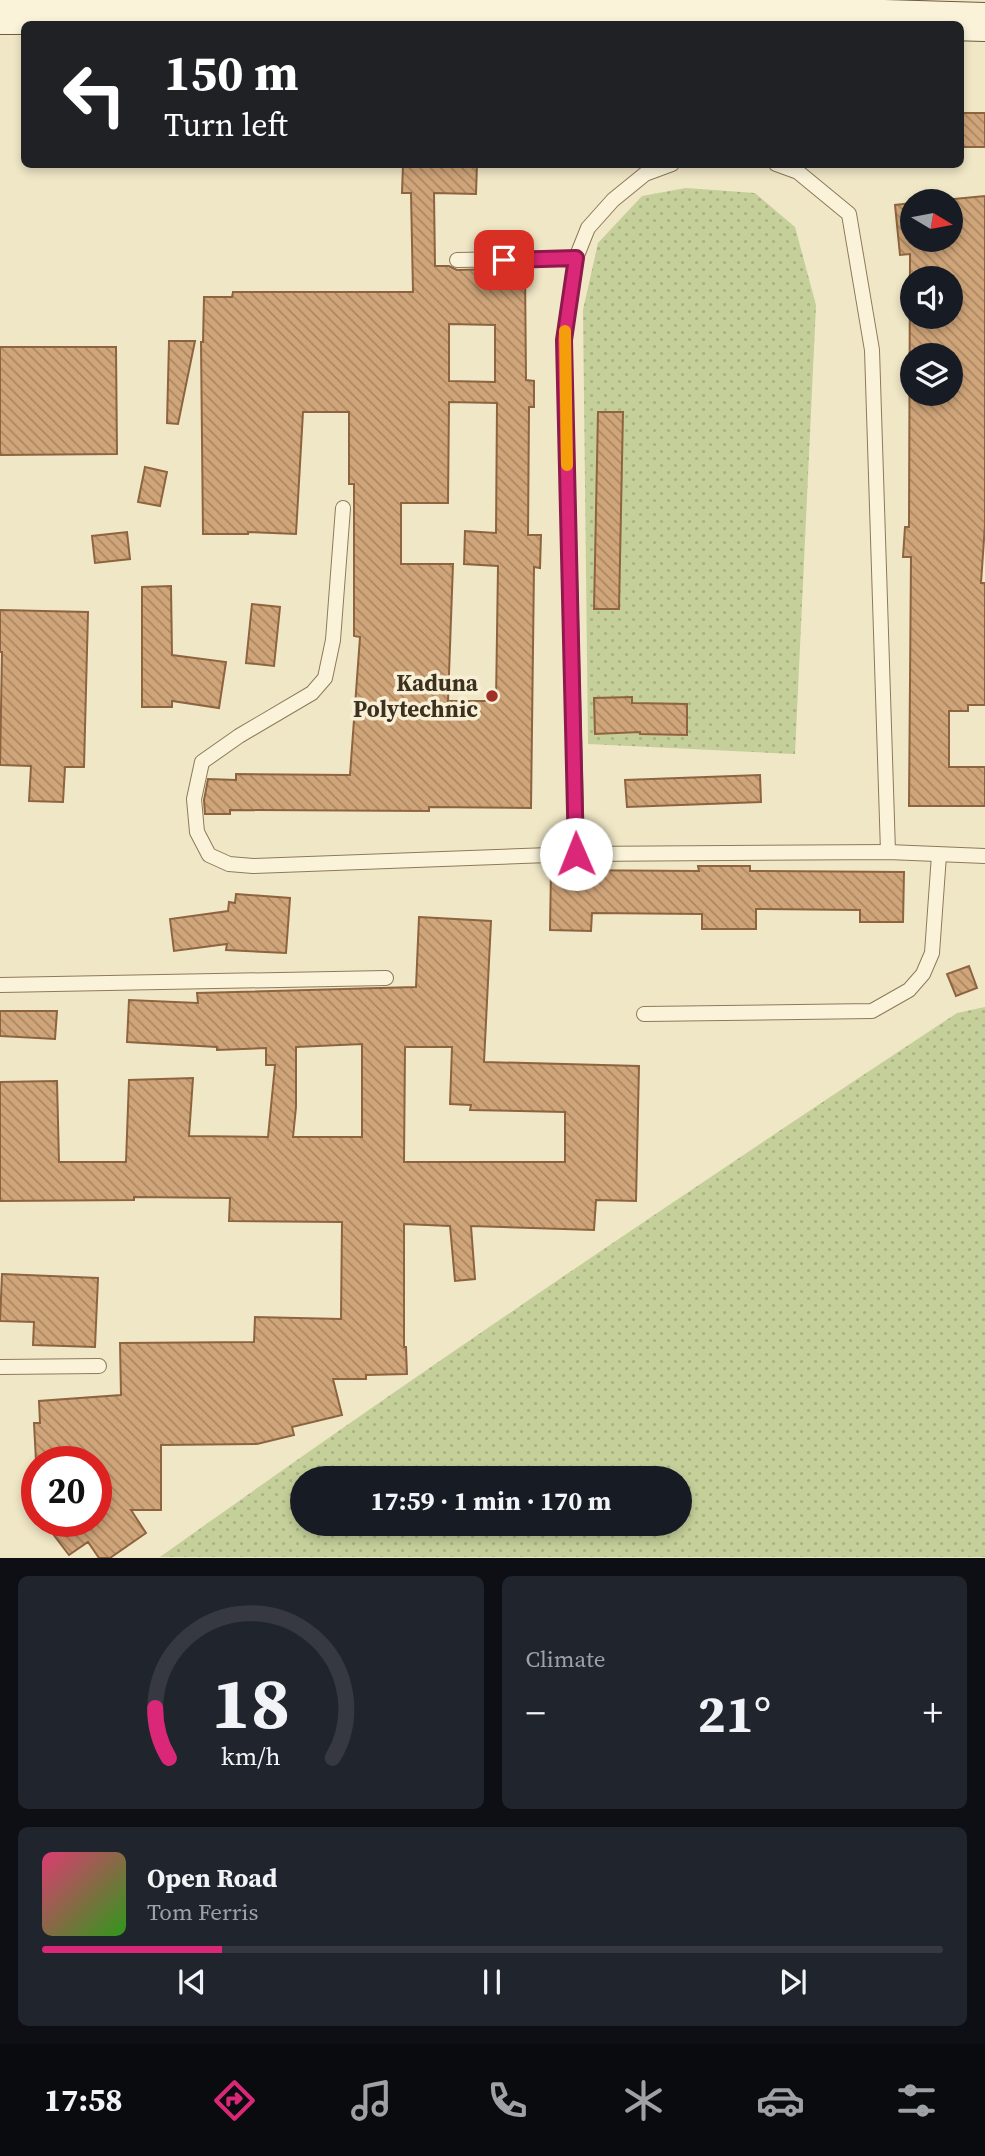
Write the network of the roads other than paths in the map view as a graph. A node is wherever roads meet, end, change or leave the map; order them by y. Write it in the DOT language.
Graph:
graph roads {
  1 [pos="0,15"];
  2 [pos="681,19"];
  3 [pos="884,21"];
  4 [pos="964,22"];
  5 [pos="985,22"];
  6 [pos="662,168"];
  7 [pos="787,168"];
  8 [pos="576,258"];
  9 [pos="457,260"];
  10 [pos="343,508"];
  11 [pos="888,852"];
  12 [pos="576,854"];
  13 [pos="939,855"];
  14 [pos="985,856"];
  15 [pos="386,978"];
  16 [pos="0,985"];
  17 [pos="644,1014"];
  18 [pos="99,1366"];
  19 [pos="0,1367"];
  1 -- 2 [label="main road"];
  2 -- 3 [label="main road"];
  4 -- 5 [label="main road"];
  6 -- 8 [label="lane"];
  7 -- 11 [label="lane"];
  8 -- 9 [label="lane"];
  8 -- 12 [label="lane"];
  10 -- 12 [label="lane"];
  11 -- 12 [label="lane"];
  11 -- 13 [label="lane"];
  13 -- 14 [label="lane"];
  13 -- 17 [label="lane"];
  15 -- 16 [label="lane"];
  18 -- 19 [label="lane"];
}
